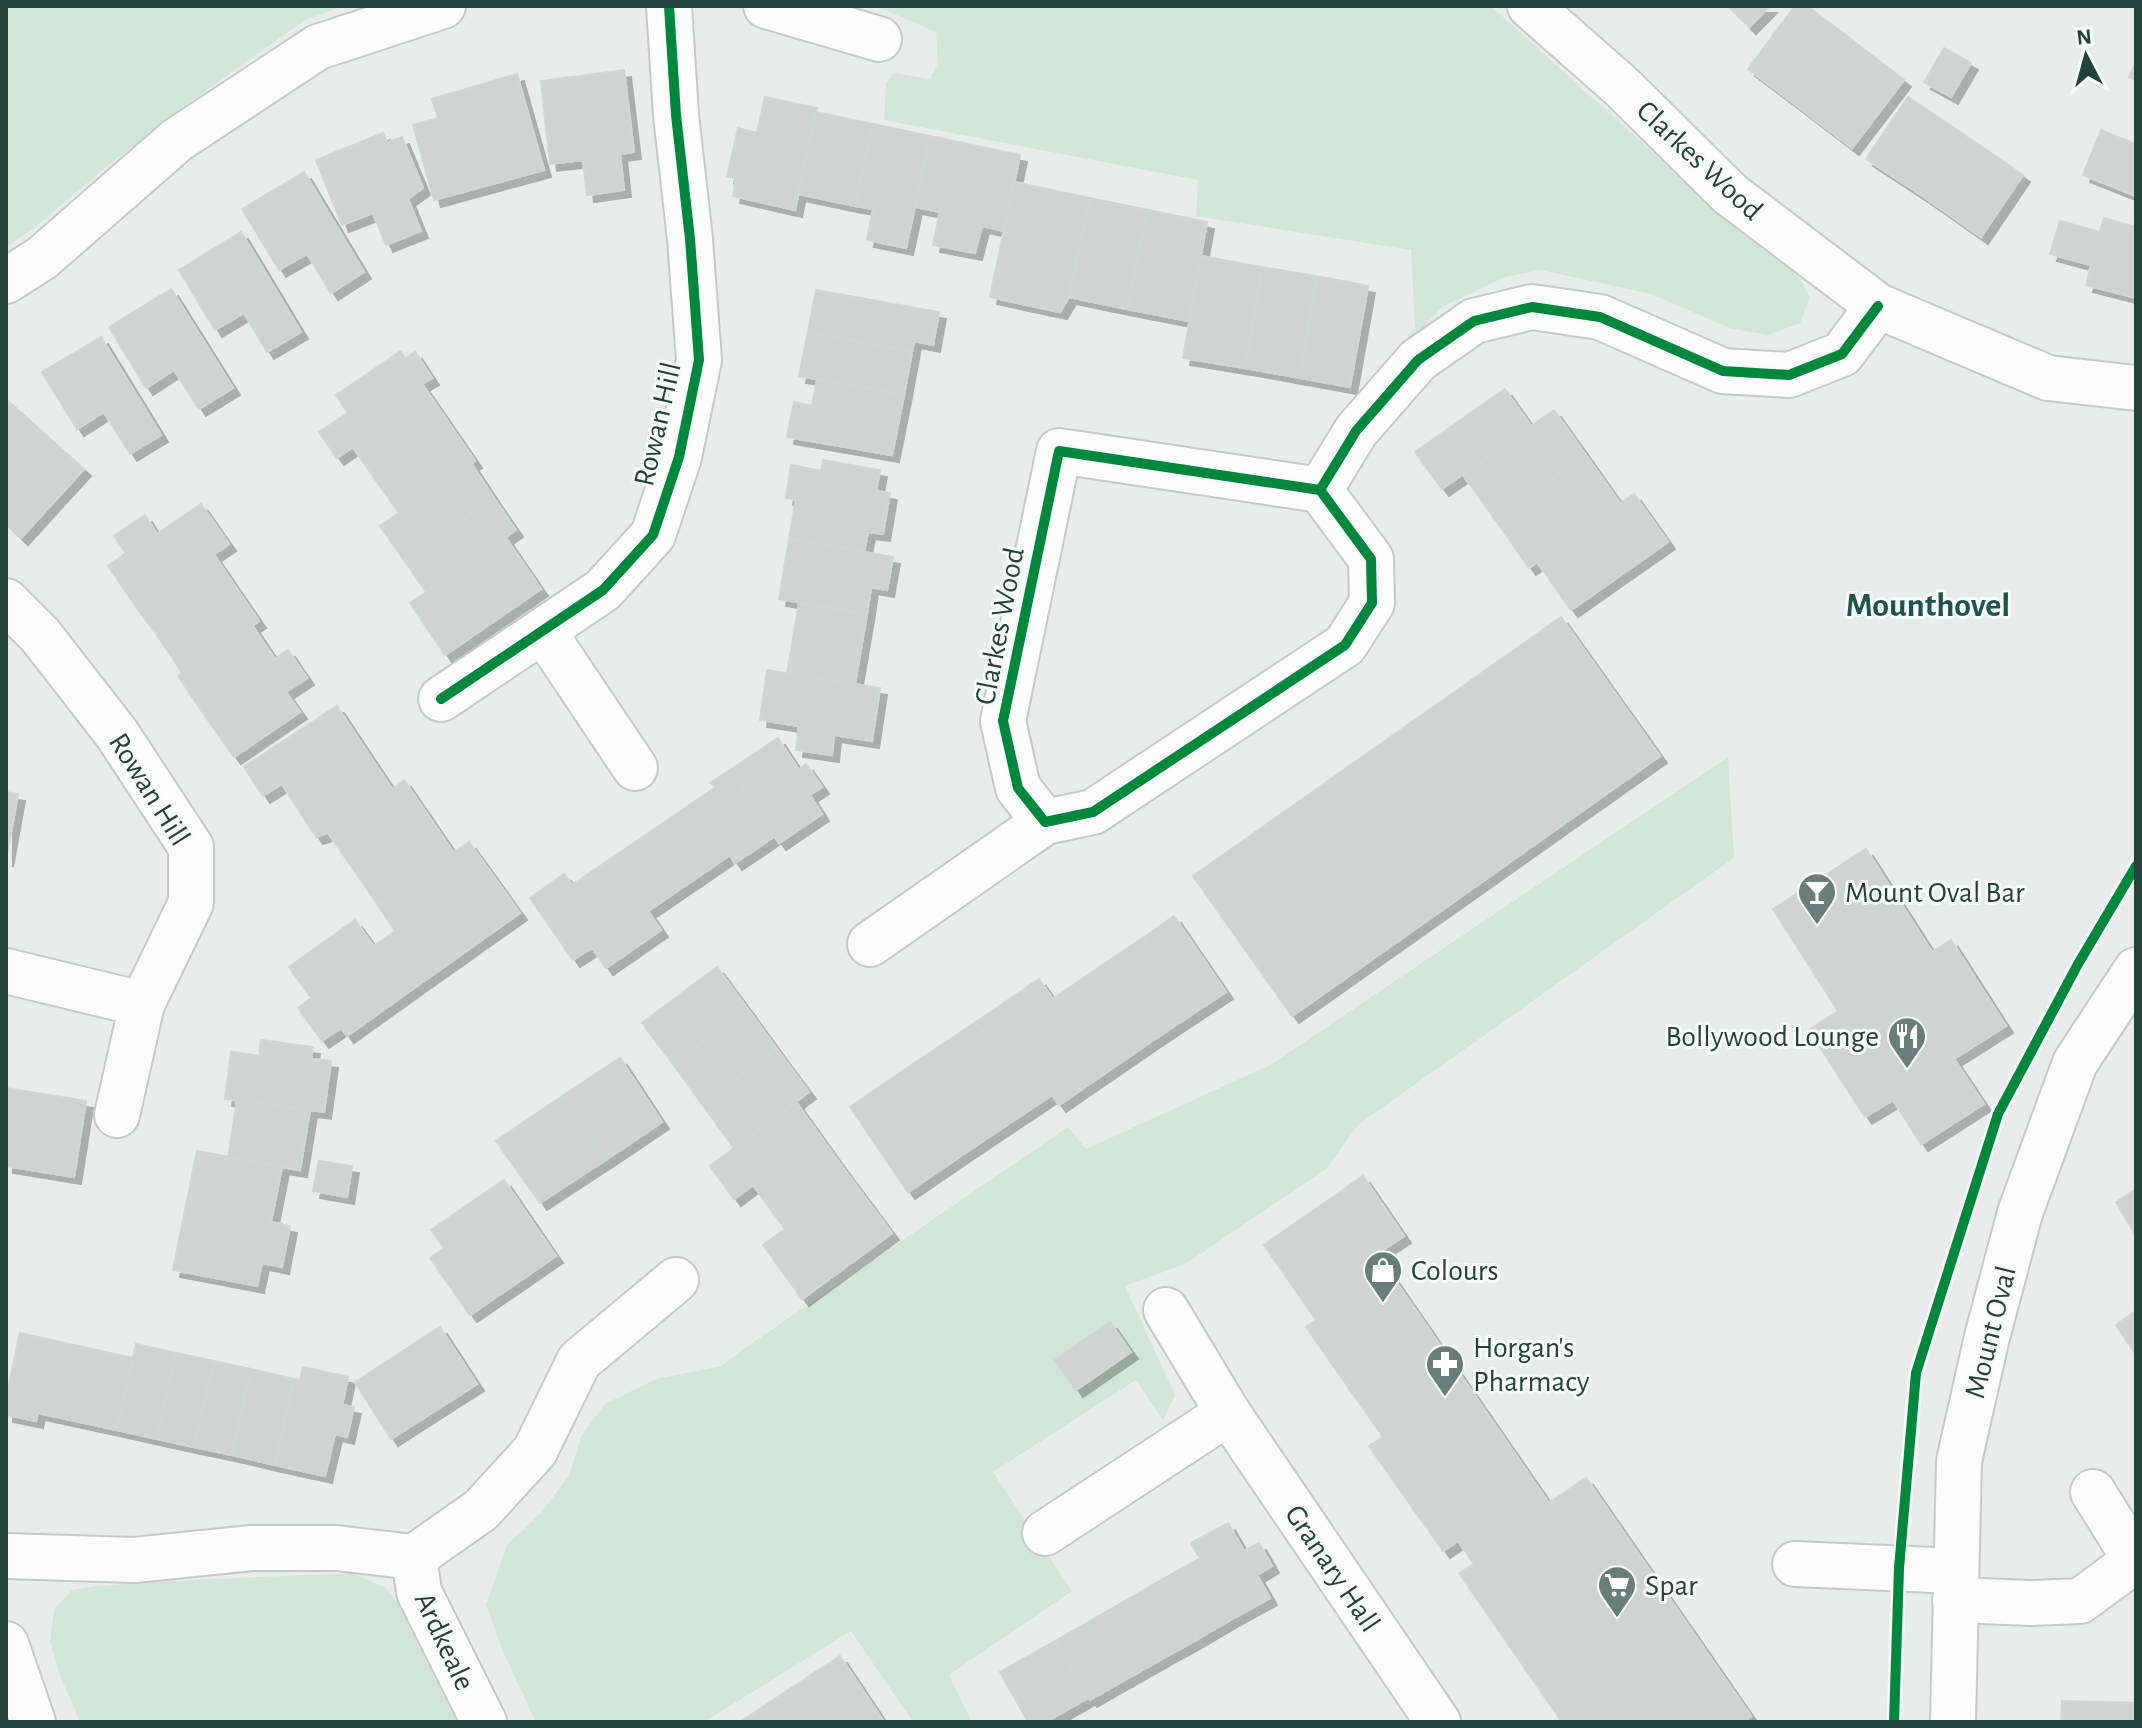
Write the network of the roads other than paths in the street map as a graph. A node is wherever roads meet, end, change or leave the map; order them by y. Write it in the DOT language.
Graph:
graph roads {
  1 [pos="443,6"];
  2 [pos="669,6"];
  3 [pos="766,6"];
  4 [pos="1530,6"];
  5 [pos="879,39"];
  6 [pos="6,281"];
  7 [pos="1878,306"];
  8 [pos="2136,388"];
  9 [pos="1320,490"];
  10 [pos="6,601"];
  11 [pos="544,632"];
  12 [pos="441,699"];
  13 [pos="635,768"];
  14 [pos="1045,822"];
  15 [pos="870,944"];
  16 [pos="2136,970"];
  17 [pos="6,971"];
  18 [pos="142,1004"];
  19 [pos="117,1115"];
  20 [pos="676,1280"];
  21 [pos="1166,1310"];
  22 [pos="1228,1413"];
  23 [pos="2093,1492"];
  24 [pos="1045,1533"];
  25 [pos="6,1556"];
  26 [pos="414,1557"];
  27 [pos="2136,1561"];
  28 [pos="1795,1564"];
  29 [pos="1956,1586"];
  30 [pos="6,1644"];
  31 [pos="33,1722"];
  32 [pos="484,1722"];
  33 [pos="1438,1722"];
  34 [pos="1953,1722"];
  1 -- 6 [label="street"];
  2 -- 11 [label="street, Rowan Hill"];
  3 -- 5 [label="street"];
  4 -- 7 [label="street, Clarkes Wood"];
  7 -- 8 [label="street, Clarkes Wood"];
  7 -- 9 [label="street"];
  9 -- 14 [label="street"];
  9 -- 14 [label="street, Clarkes Wood"];
  10 -- 18 [label="street, Rowan Hill"];
  11 -- 12 [label="street, Rowan Hill"];
  11 -- 13 [label="street"];
  14 -- 15 [label="street"];
  16 -- 29 [label="street, Mount Oval"];
  17 -- 18 [label="street"];
  18 -- 19 [label="street, Rowan Hill"];
  20 -- 26 [label="street"];
  21 -- 22 [label="street, Granary Hall"];
  22 -- 24 [label="street"];
  22 -- 33 [label="street, Granary Hall"];
  23 -- 27 [label="street"];
  25 -- 26 [label="street"];
  26 -- 32 [label="street, Ardkeale"];
  27 -- 29 [label="street"];
  28 -- 29 [label="street"];
  29 -- 34 [label="street, Mount Oval"];
  30 -- 31 [label="street"];
}
